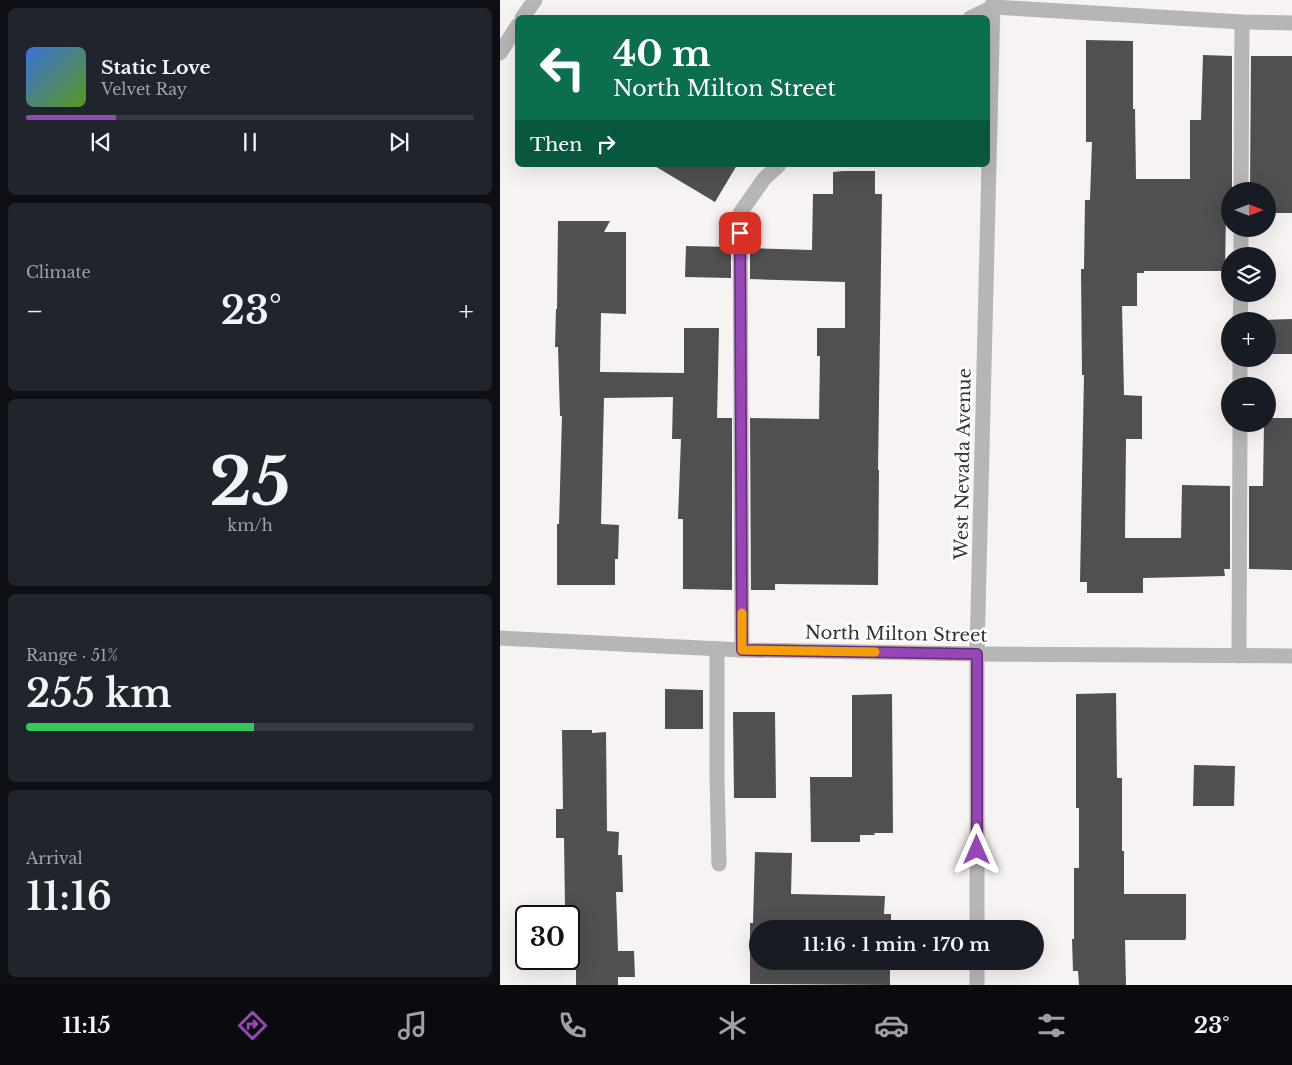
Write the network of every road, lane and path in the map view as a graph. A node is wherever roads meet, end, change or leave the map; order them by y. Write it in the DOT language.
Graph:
graph roads {
  1 [pos="535,0"];
  2 [pos="993,4"];
  3 [pos="524,15"];
  4 [pos="975,15"];
  5 [pos="1242,22"];
  6 [pos="1292,23"];
  7 [pos="515,30"];
  8 [pos="500,53"];
  9 [pos="990,126"];
  10 [pos="777,167"];
  11 [pos="989,167"];
  12 [pos="1241,182"];
  13 [pos="1240,432"];
  14 [pos="500,638"];
  15 [pos="717,649"];
  16 [pos="742,650"];
  17 [pos="977,654"];
  18 [pos="1239,656"];
  19 [pos="1292,656"];
  20 [pos="720,864"];
  21 [pos="977,920"];
  22 [pos="977,970"];
  23 [pos="977,985"];
  1 -- 3 [label="street"];
  2 -- 4 [label="street"];
  2 -- 5 [label="street"];
  2 -- 9 [label="street, West Nevada Avenue"];
  5 -- 6 [label="street"];
  5 -- 12 [label="street"];
  7 -- 8 [label="street"];
  10 -- 16 [label="street"];
  11 -- 17 [label="street, West Nevada Avenue"];
  13 -- 18 [label="street"];
  14 -- 15 [label="street, North Milton Street"];
  15 -- 16 [label="street, North Milton Street"];
  15 -- 20 [label="street"];
  16 -- 17 [label="street, North Milton Street"];
  17 -- 18 [label="street, North Milton Street"];
  17 -- 21 [label="street, West Nevada Avenue"];
  18 -- 19 [label="street, North Milton Street"];
  22 -- 23 [label="street"];
}
